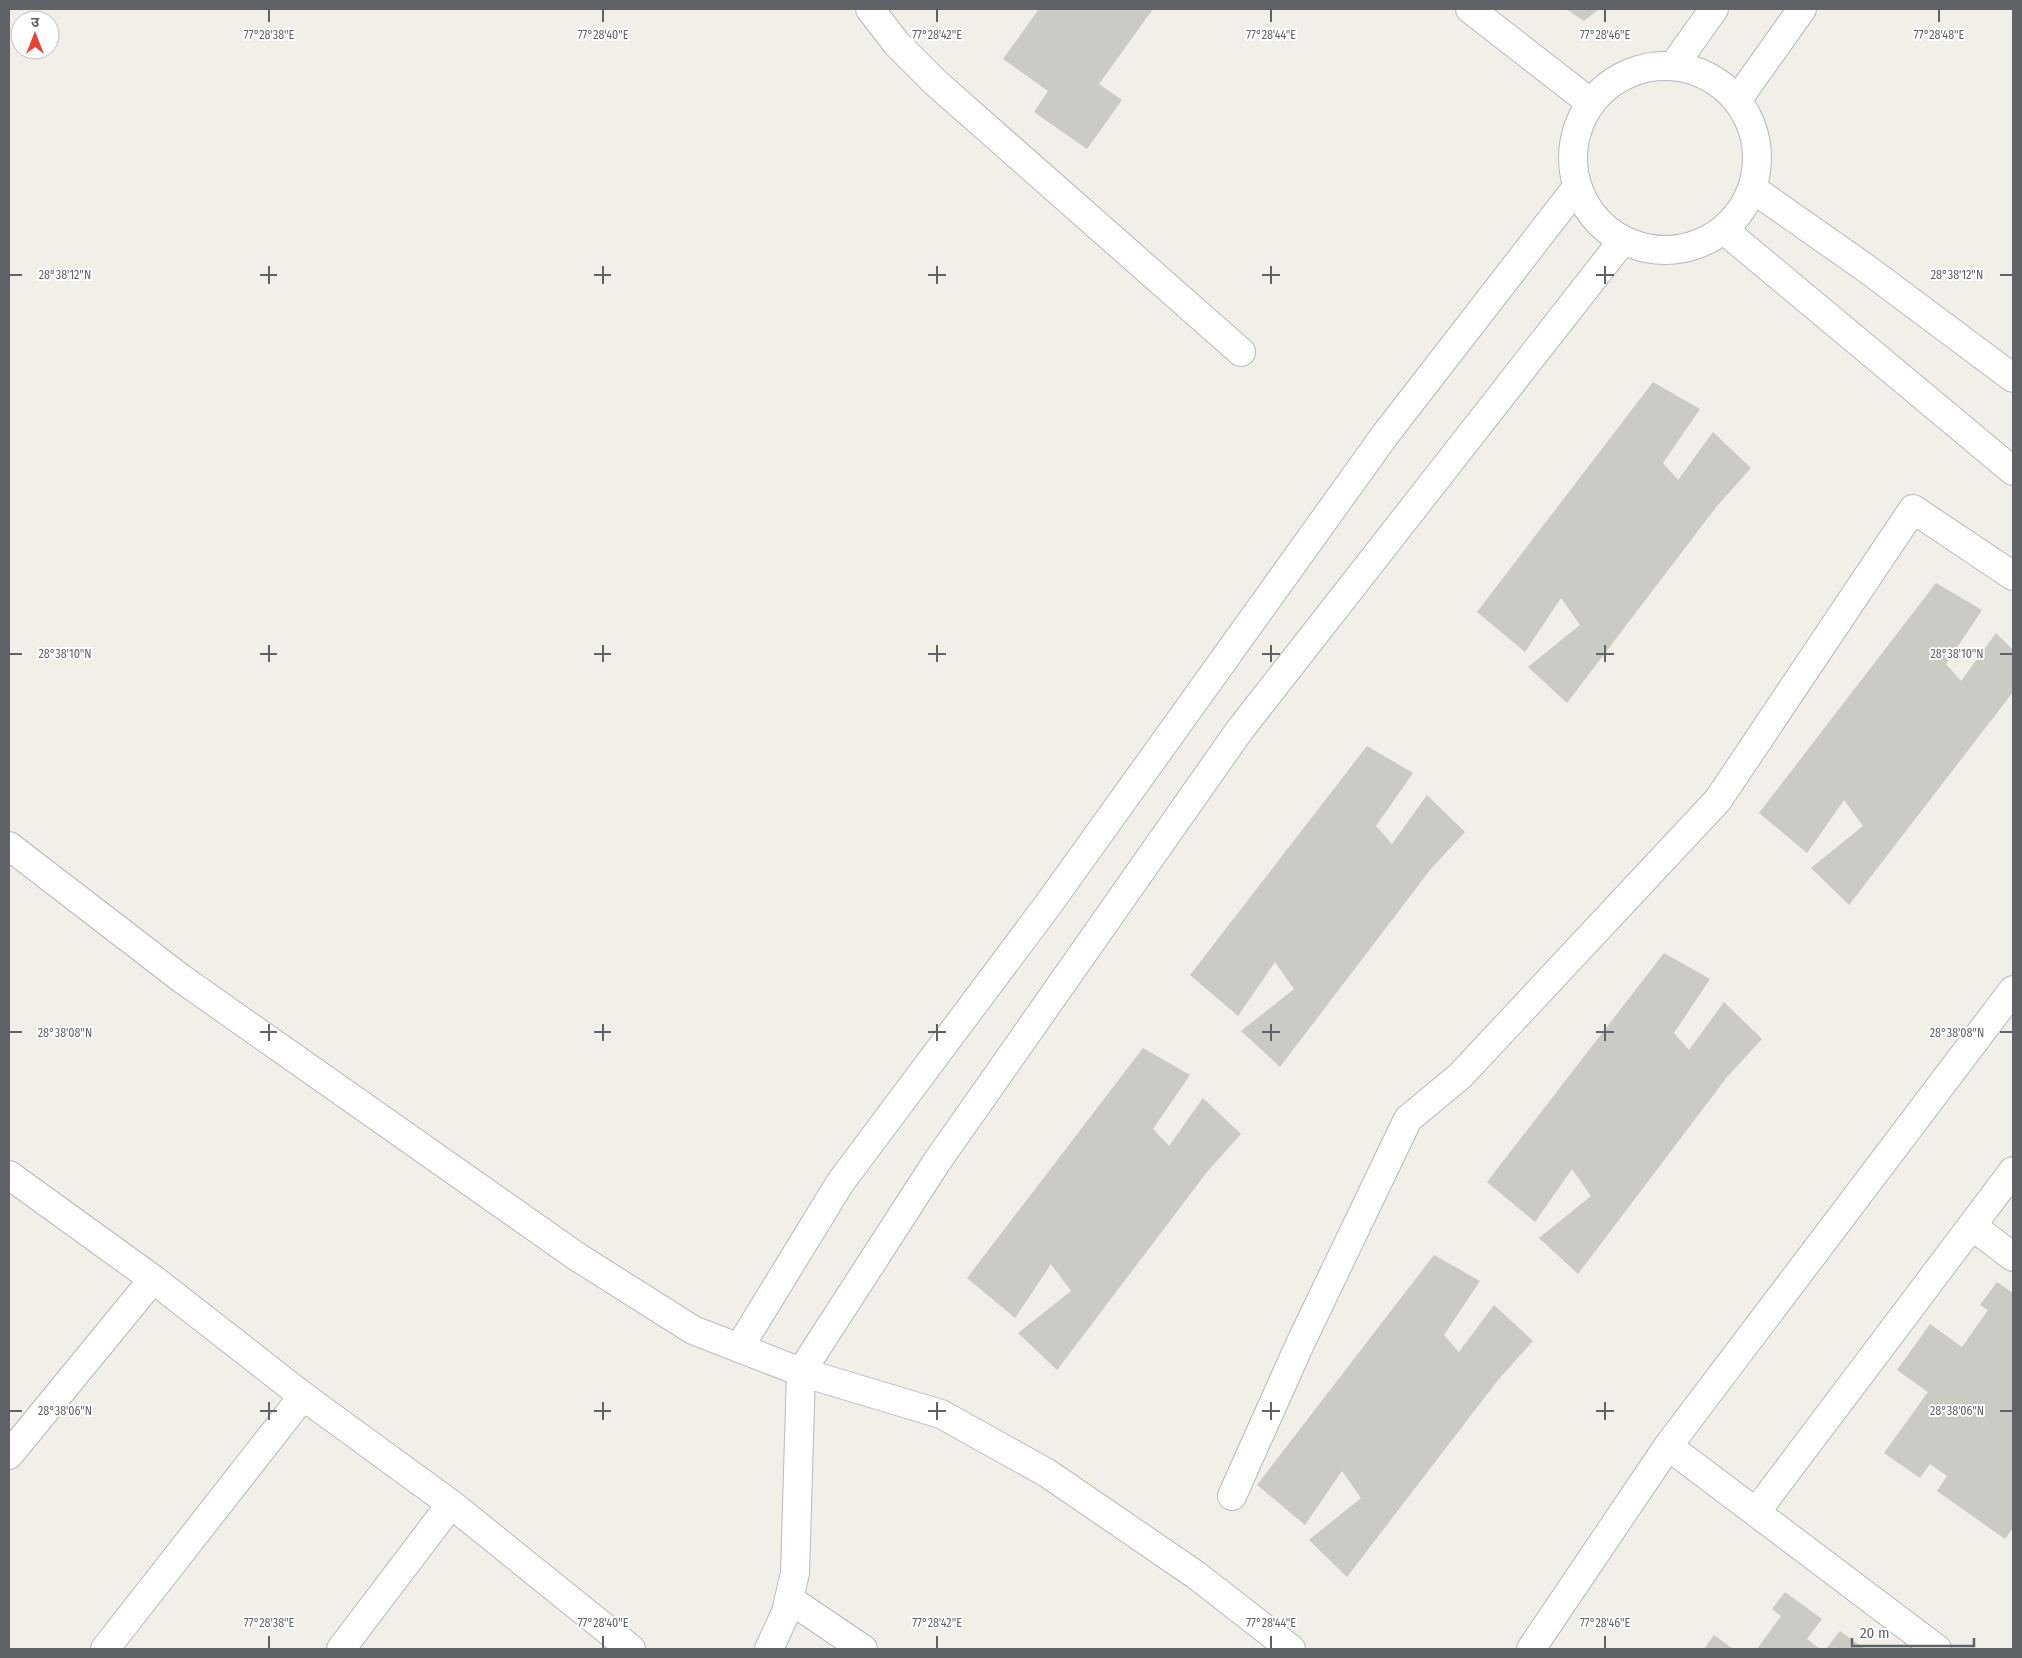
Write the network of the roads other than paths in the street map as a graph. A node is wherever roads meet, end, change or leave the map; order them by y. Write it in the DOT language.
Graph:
graph roads {
  1 [pos="870,9"];
  2 [pos="1470,9"];
  3 [pos="1714,9"];
  4 [pos="1802,9"];
  5 [pos="1674,66"];
  6 [pos="1738,99"];
  7 [pos="1591,103"];
  8 [pos="1577,188"];
  9 [pos="1753,189"];
  10 [pos="1724,230"];
  11 [pos="1623,240"];
  12 [pos="1242,352"];
  13 [pos="2013,378"];
  14 [pos="2013,471"];
  15 [pos="2013,576"];
  16 [pos="9,846"];
  17 [pos="2013,990"];
  18 [pos="2013,1171"];
  19 [pos="9,1176"];
  20 [pos="1972,1226"];
  21 [pos="2013,1257"];
  22 [pos="153,1279"];
  23 [pos="739,1348"];
  24 [pos="801,1372"];
  25 [pos="303,1396"];
  26 [pos="1668,1446"];
  27 [pos="9,1455"];
  28 [pos="1232,1496"];
  29 [pos="451,1504"];
  30 [pos="1756,1512"];
  31 [pos="789,1599"];
  32 [pos="105,1649"];
  33 [pos="341,1649"];
  34 [pos="631,1649"];
  35 [pos="769,1649"];
  36 [pos="863,1649"];
  37 [pos="1291,1649"];
  38 [pos="1531,1649"];
  39 [pos="1937,1649"];
  1 -- 12 [label="street"];
  2 -- 7 [label="street"];
  3 -- 5 [label="street"];
  4 -- 6 [label="street"];
  5 -- 6 [label="street"];
  5 -- 7 [label="street"];
  6 -- 9 [label="street"];
  7 -- 8 [label="street"];
  8 -- 11 [label="street"];
  8 -- 23 [label="street"];
  9 -- 10 [label="street"];
  9 -- 13 [label="street"];
  10 -- 11 [label="street"];
  10 -- 14 [label="street"];
  11 -- 24 [label="street"];
  15 -- 28 [label="street"];
  16 -- 23 [label="street"];
  17 -- 26 [label="street"];
  18 -- 20 [label="street"];
  19 -- 22 [label="street"];
  20 -- 21 [label="street"];
  20 -- 30 [label="street"];
  22 -- 25 [label="street"];
  22 -- 27 [label="street"];
  23 -- 24 [label="street"];
  24 -- 31 [label="street"];
  24 -- 37 [label="street"];
  25 -- 29 [label="street"];
  25 -- 32 [label="street"];
  26 -- 30 [label="street"];
  26 -- 38 [label="street"];
  29 -- 33 [label="street"];
  29 -- 34 [label="street"];
  30 -- 39 [label="street"];
  31 -- 35 [label="street"];
  31 -- 36 [label="street"];
}
